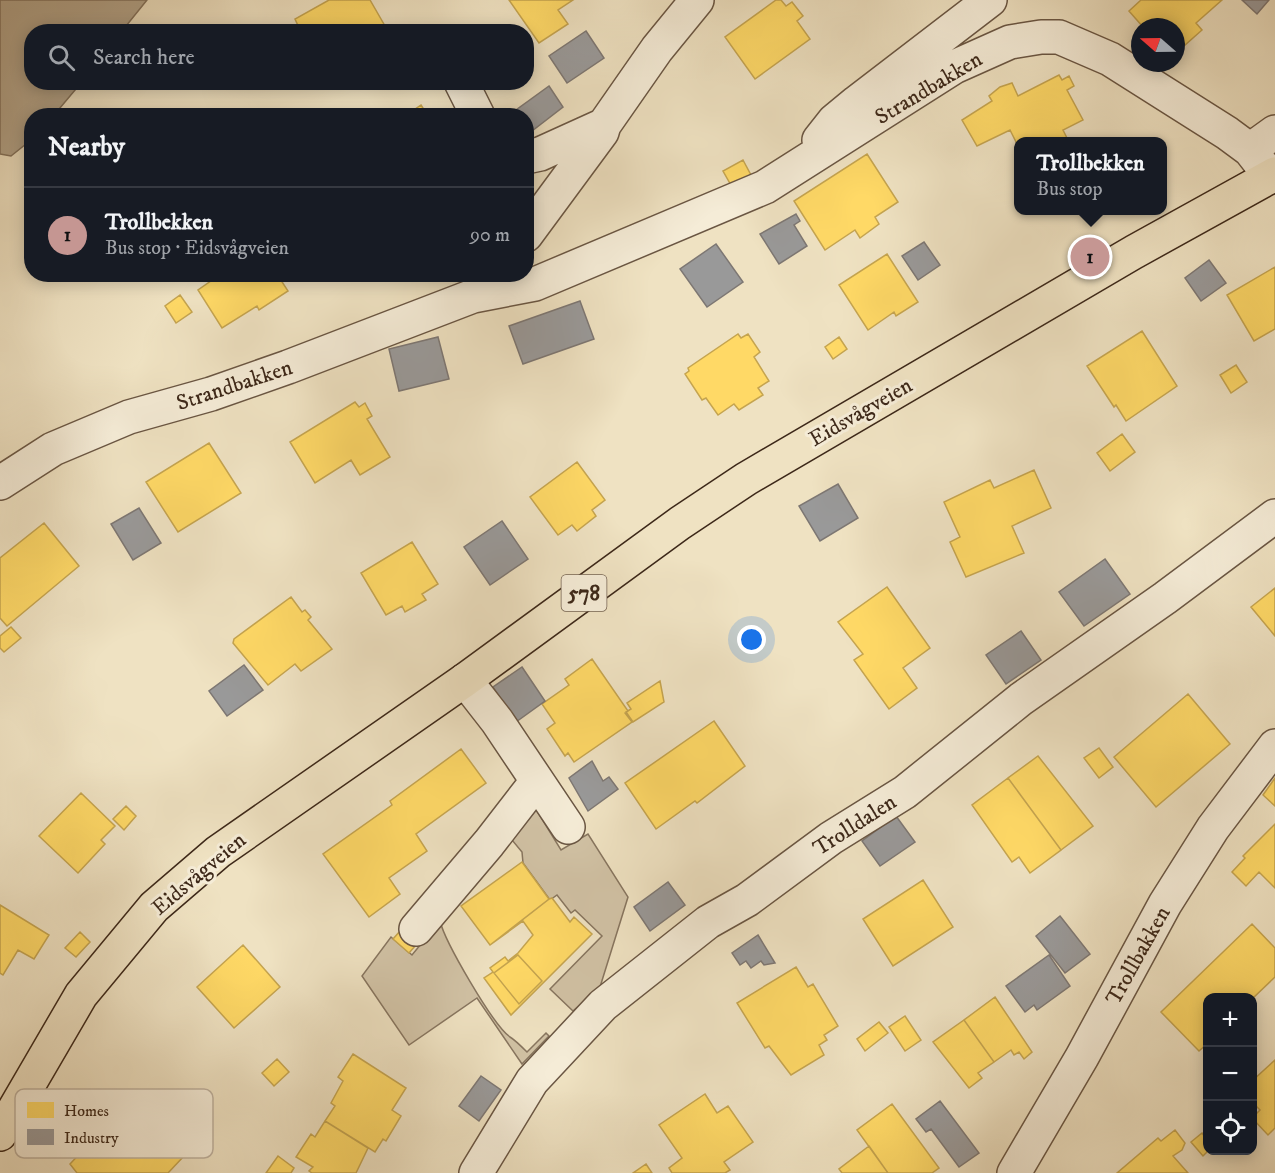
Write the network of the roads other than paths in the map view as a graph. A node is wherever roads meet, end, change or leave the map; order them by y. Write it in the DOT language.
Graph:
graph roads {
  1 [pos="697,0"];
  2 [pos="990,0"];
  3 [pos="465,90"];
  4 [pos="474,108"];
  5 [pos="604,125"];
  6 [pos="1263,141"];
  7 [pos="534,155"];
  8 [pos="803,163"];
  9 [pos="1273,175"];
  10 [pos="534,224"];
  11 [pos="503,283"];
  12 [pos="473,285"];
  13 [pos="0,483"];
  14 [pos="1275,516"];
  15 [pos="465,680"];
  16 [pos="1275,746"];
  17 [pos="537,781"];
  18 [pos="568,827"];
  19 [pos="416,929"];
  20 [pos="26,1089"];
  21 [pos="15,1108"];
  22 [pos="0,1134"];
  23 [pos="476,1173"];
  24 [pos="1014,1173"];
  1 -- 5 [label="street"];
  2 -- 8 [label="street, Strandbakken"];
  3 -- 4 [label="street"];
  5 -- 7 [label="street"];
  5 -- 10 [label="street"];
  6 -- 8 [label="street, Strandbakken"];
  6 -- 9 [label="street, Strandbakken"];
  8 -- 11 [label="street, Strandbakken"];
  9 -- 15 [label="main road, Eidsvågveien / 578"];
  11 -- 12 [label="street, Strandbakken"];
  12 -- 13 [label="street, Strandbakken"];
  14 -- 23 [label="street, Trolldalen"];
  15 -- 17 [label="street"];
  15 -- 20 [label="main road, Eidsvågveien / 578"];
  16 -- 24 [label="street, Trollbakken"];
  17 -- 18 [label="street"];
  17 -- 19 [label="street"];
  21 -- 22 [label="main road, Eidsvågveien / 578"];
}
